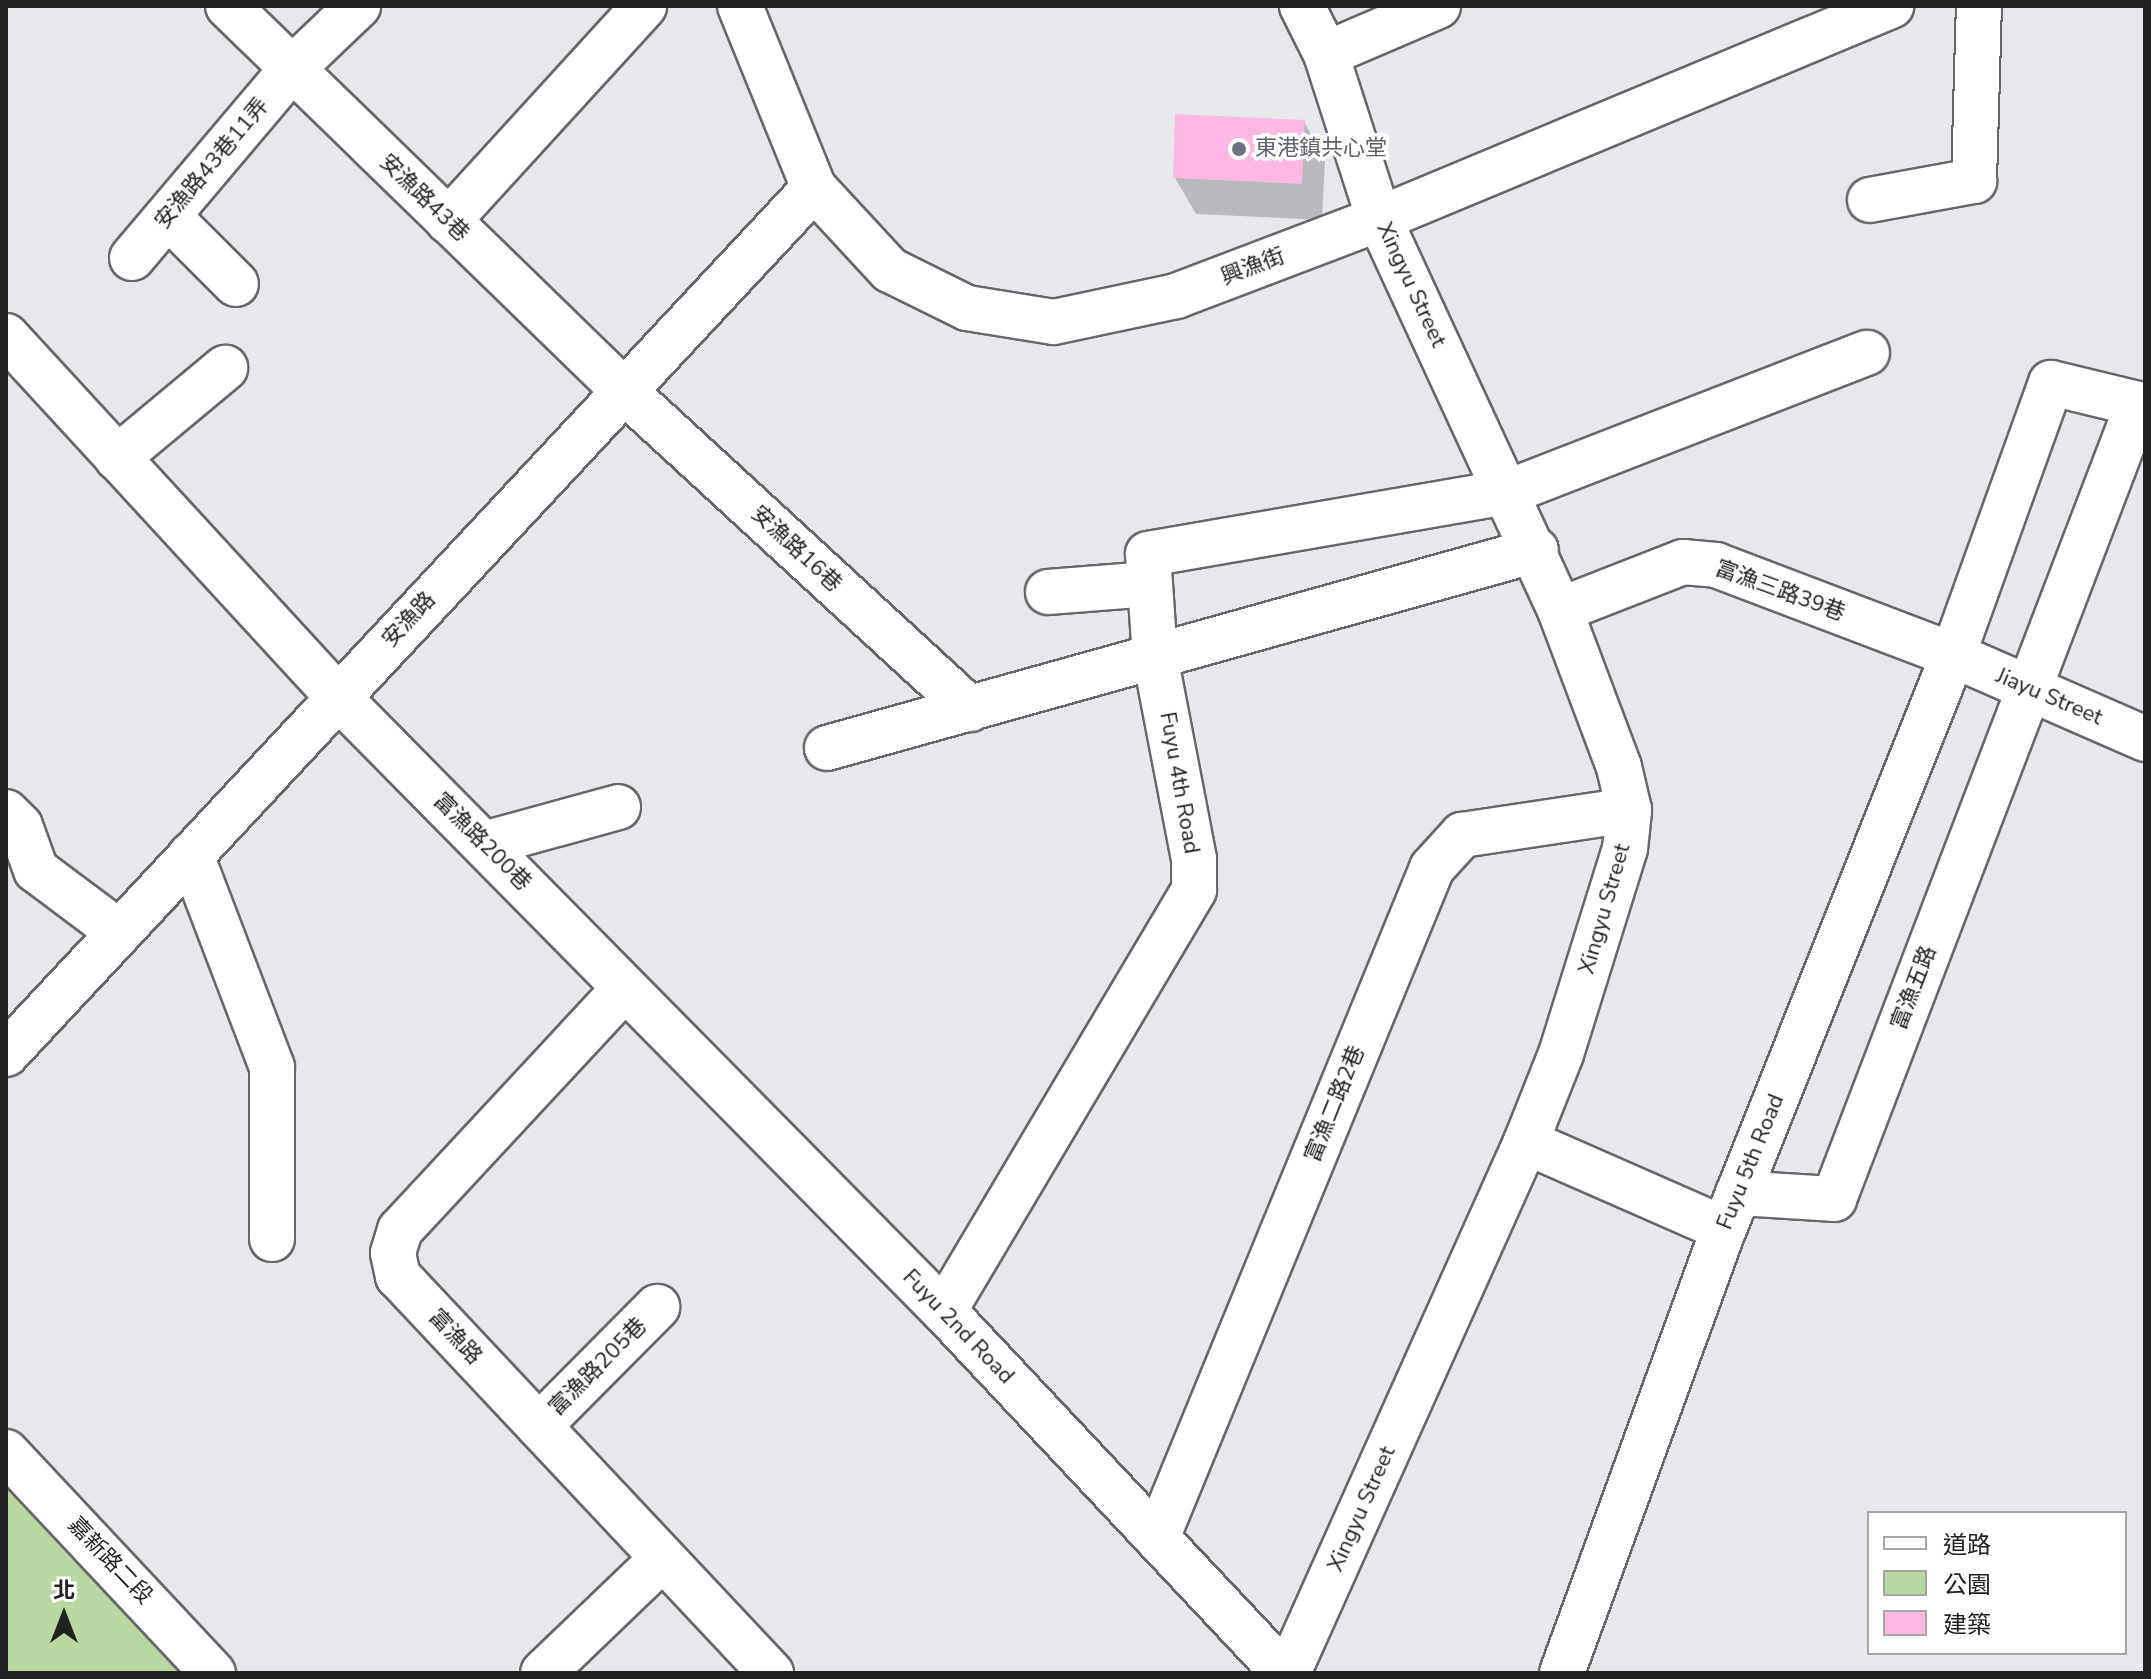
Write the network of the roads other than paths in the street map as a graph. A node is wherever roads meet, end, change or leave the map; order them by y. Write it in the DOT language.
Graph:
graph roads {
  1 [pos="228,6"];
  2 [pos="358,6"];
  3 [pos="644,6"];
  4 [pos="740,6"];
  5 [pos="1302,6"];
  6 [pos="1438,6"];
  7 [pos="1891,6"];
  8 [pos="1979,6"];
  9 [pos="1326,54"];
  10 [pos="291,70"];
  11 [pos="814,188"];
  12 [pos="1870,200"];
  13 [pos="168,216"];
  14 [pos="1379,219"];
  15 [pos="448,221"];
  16 [pos="132,258"];
  17 [pos="236,284"];
  18 [pos="6,336"];
  19 [pos="1867,353"];
  20 [pos="225,368"];
  21 [pos="622,389"];
  22 [pos="117,458"];
  23 [pos="1508,492"];
  24 [pos="1536,550"];
  25 [pos="1150,584"];
  26 [pos="1048,592"];
  27 [pos="1560,610"];
  28 [pos="1953,655"];
  29 [pos="1155,657"];
  30 [pos="2029,688"];
  31 [pos="338,697"];
  32 [pos="970,709"];
  33 [pos="2145,739"];
  34 [pos="827,748"];
  35 [pos="618,807"];
  36 [pos="1629,810"];
  37 [pos="6,812"];
  38 [pos="484,844"];
  39 [pos="191,855"];
  40 [pos="119,932"];
  41 [pos="624,989"];
  42 [pos="6,1054"];
  43 [pos="1526,1142"];
  44 [pos="1731,1211"];
  45 [pos="272,1239"];
  46 [pos="657,1307"];
  47 [pos="944,1311"];
  48 [pos="539,1426"];
  49 [pos="6,1452"];
  50 [pos="1157,1538"];
  51 [pos="663,1558"];
  52 [pos="213,1673"];
  53 [pos="543,1673"];
  54 [pos="771,1673"];
  55 [pos="1286,1673"];
  56 [pos="1562,1673"];
  1 -- 10 [label="street, 安漁路43巷"];
  2 -- 10 [label="street, 安漁路43巷11弄"];
  3 -- 15 [label="street"];
  4 -- 11 [label="street, 興漁街"];
  5 -- 9 [label="street, Xingyu Street"];
  6 -- 9 [label="street"];
  7 -- 14 [label="street, 興漁街"];
  8 -- 12 [label="street"];
  9 -- 14 [label="street, Xingyu Street"];
  10 -- 13 [label="street, 安漁路43巷11弄"];
  10 -- 15 [label="street, 安漁路43巷"];
  11 -- 14 [label="street, 興漁街"];
  11 -- 21 [label="street, 安漁路"];
  13 -- 16 [label="street, 安漁路43巷11弄"];
  13 -- 17 [label="street"];
  14 -- 23 [label="street, Xingyu Street"];
  15 -- 21 [label="street, 安漁路43巷"];
  18 -- 22 [label="street"];
  19 -- 23 [label="street"];
  20 -- 22 [label="street"];
  21 -- 31 [label="street, 安漁路"];
  21 -- 32 [label="street, 安漁路16巷"];
  22 -- 31 [label="street"];
  23 -- 24 [label="street, Xingyu Street"];
  23 -- 25 [label="street, Fuyu 4th Road"];
  24 -- 27 [label="street, Xingyu Street"];
  24 -- 29 [label="street"];
  25 -- 26 [label="street"];
  25 -- 29 [label="street, Fuyu 4th Road"];
  27 -- 28 [label="street, 富漁三路39巷"];
  27 -- 36 [label="street, Xingyu Street"];
  28 -- 30 [label="street, Jiayu Street"];
  28 -- 30 [label="street, Fuyu 5th Road"];
  28 -- 44 [label="street, Fuyu 5th Road"];
  29 -- 32 [label="street"];
  29 -- 47 [label="street, Fuyu 4th Road"];
  30 -- 33 [label="street, Jiayu Street"];
  30 -- 44 [label="street, 富漁五路"];
  31 -- 38 [label="street, 富漁路200巷"];
  31 -- 39 [label="street, 安漁路"];
  32 -- 34 [label="street"];
  35 -- 38 [label="street"];
  36 -- 43 [label="street, Xingyu Street"];
  36 -- 50 [label="street, 富漁二路2巷"];
  37 -- 40 [label="street"];
  38 -- 41 [label="street, 富漁路200巷"];
  39 -- 40 [label="street, 安漁路"];
  39 -- 45 [label="street"];
  40 -- 42 [label="street, 安漁路"];
  41 -- 47 [label="street, Fuyu 2nd Road"];
  41 -- 48 [label="street, 富漁路"];
  43 -- 44 [label="street"];
  43 -- 55 [label="street, Xingyu Street"];
  44 -- 56 [label="street, Fuyu 5th Road"];
  46 -- 48 [label="street, 富漁路205巷"];
  47 -- 50 [label="street, Fuyu 2nd Road"];
  48 -- 51 [label="street, 富漁路"];
  49 -- 52 [label="street, 嘉新路二段"];
  50 -- 55 [label="street, Fuyu 2nd Road"];
  51 -- 53 [label="street"];
  51 -- 54 [label="street, 富漁路"];
}
